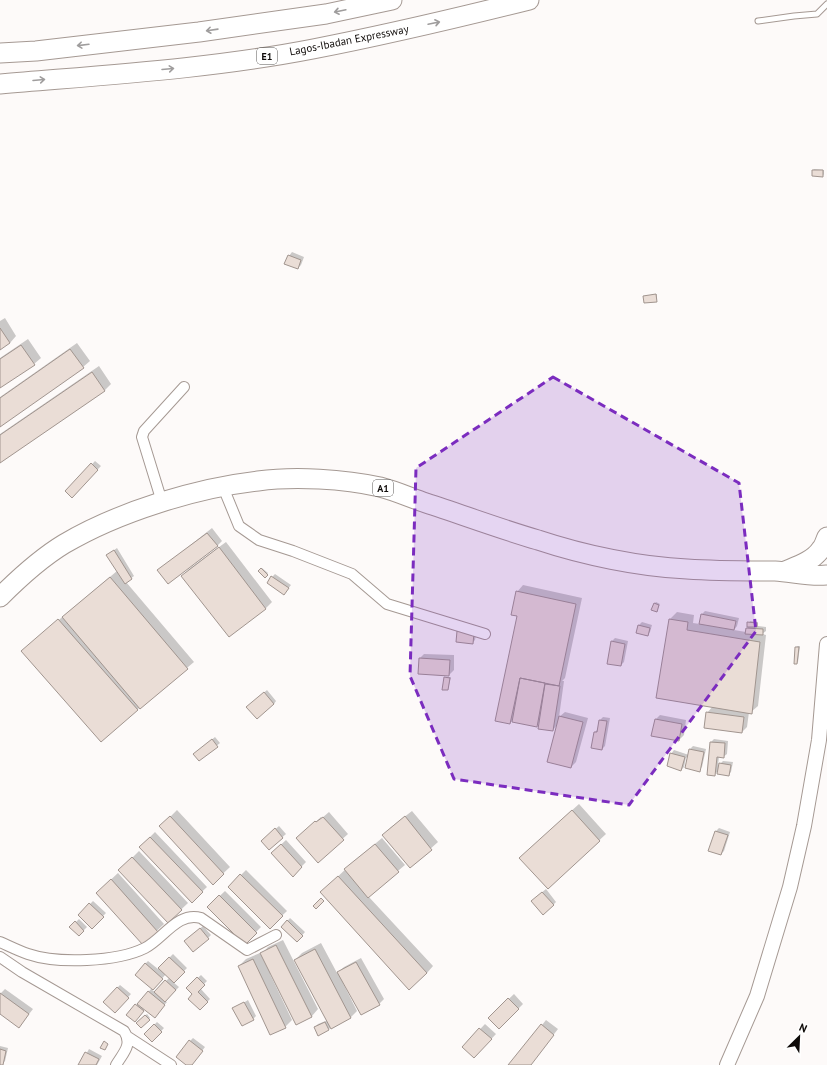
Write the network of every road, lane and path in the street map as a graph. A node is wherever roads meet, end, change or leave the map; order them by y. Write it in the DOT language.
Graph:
graph roads {
  1 [pos="392,0"];
  2 [pos="528,0"];
  3 [pos="827,4"];
  4 [pos="758,21"];
  5 [pos="0,53"];
  6 [pos="0,84"];
  7 [pos="184,387"];
  8 [pos="223,487"];
  9 [pos="162,502"];
  10 [pos="827,537"];
  11 [pos="785,571"];
  12 [pos="827,575"];
  13 [pos="0,597"];
  14 [pos="485,634"];
  15 [pos="827,644"];
  16 [pos="825,685"];
  17 [pos="276,935"];
  18 [pos="0,942"];
  19 [pos="0,957"];
  20 [pos="128,1037"];
  21 [pos="116,1065"];
  22 [pos="171,1065"];
  23 [pos="727,1065"];
  1 -- 5 [label="highway, one-way"];
  6 -- 2 [label="highway, Lagos-Ibadan Expressway / E1, one-way"];
  3 -- 4 [label="lane"];
  7 -- 9 [label="street"];
  8 -- 9 [label="highway, A1"];
  8 -- 11 [label="highway, A1"];
  8 -- 14 [label="street"];
  9 -- 13 [label="highway, A1"];
  10 -- 11 [label="highway, A1"];
  11 -- 12 [label="highway, A1"];
  15 -- 16 [label="main road"];
  16 -- 23 [label="main road"];
  17 -- 18 [label="street"];
  19 -- 20 [label="street"];
  20 -- 21 [label="street"];
  20 -- 22 [label="street"];
}
